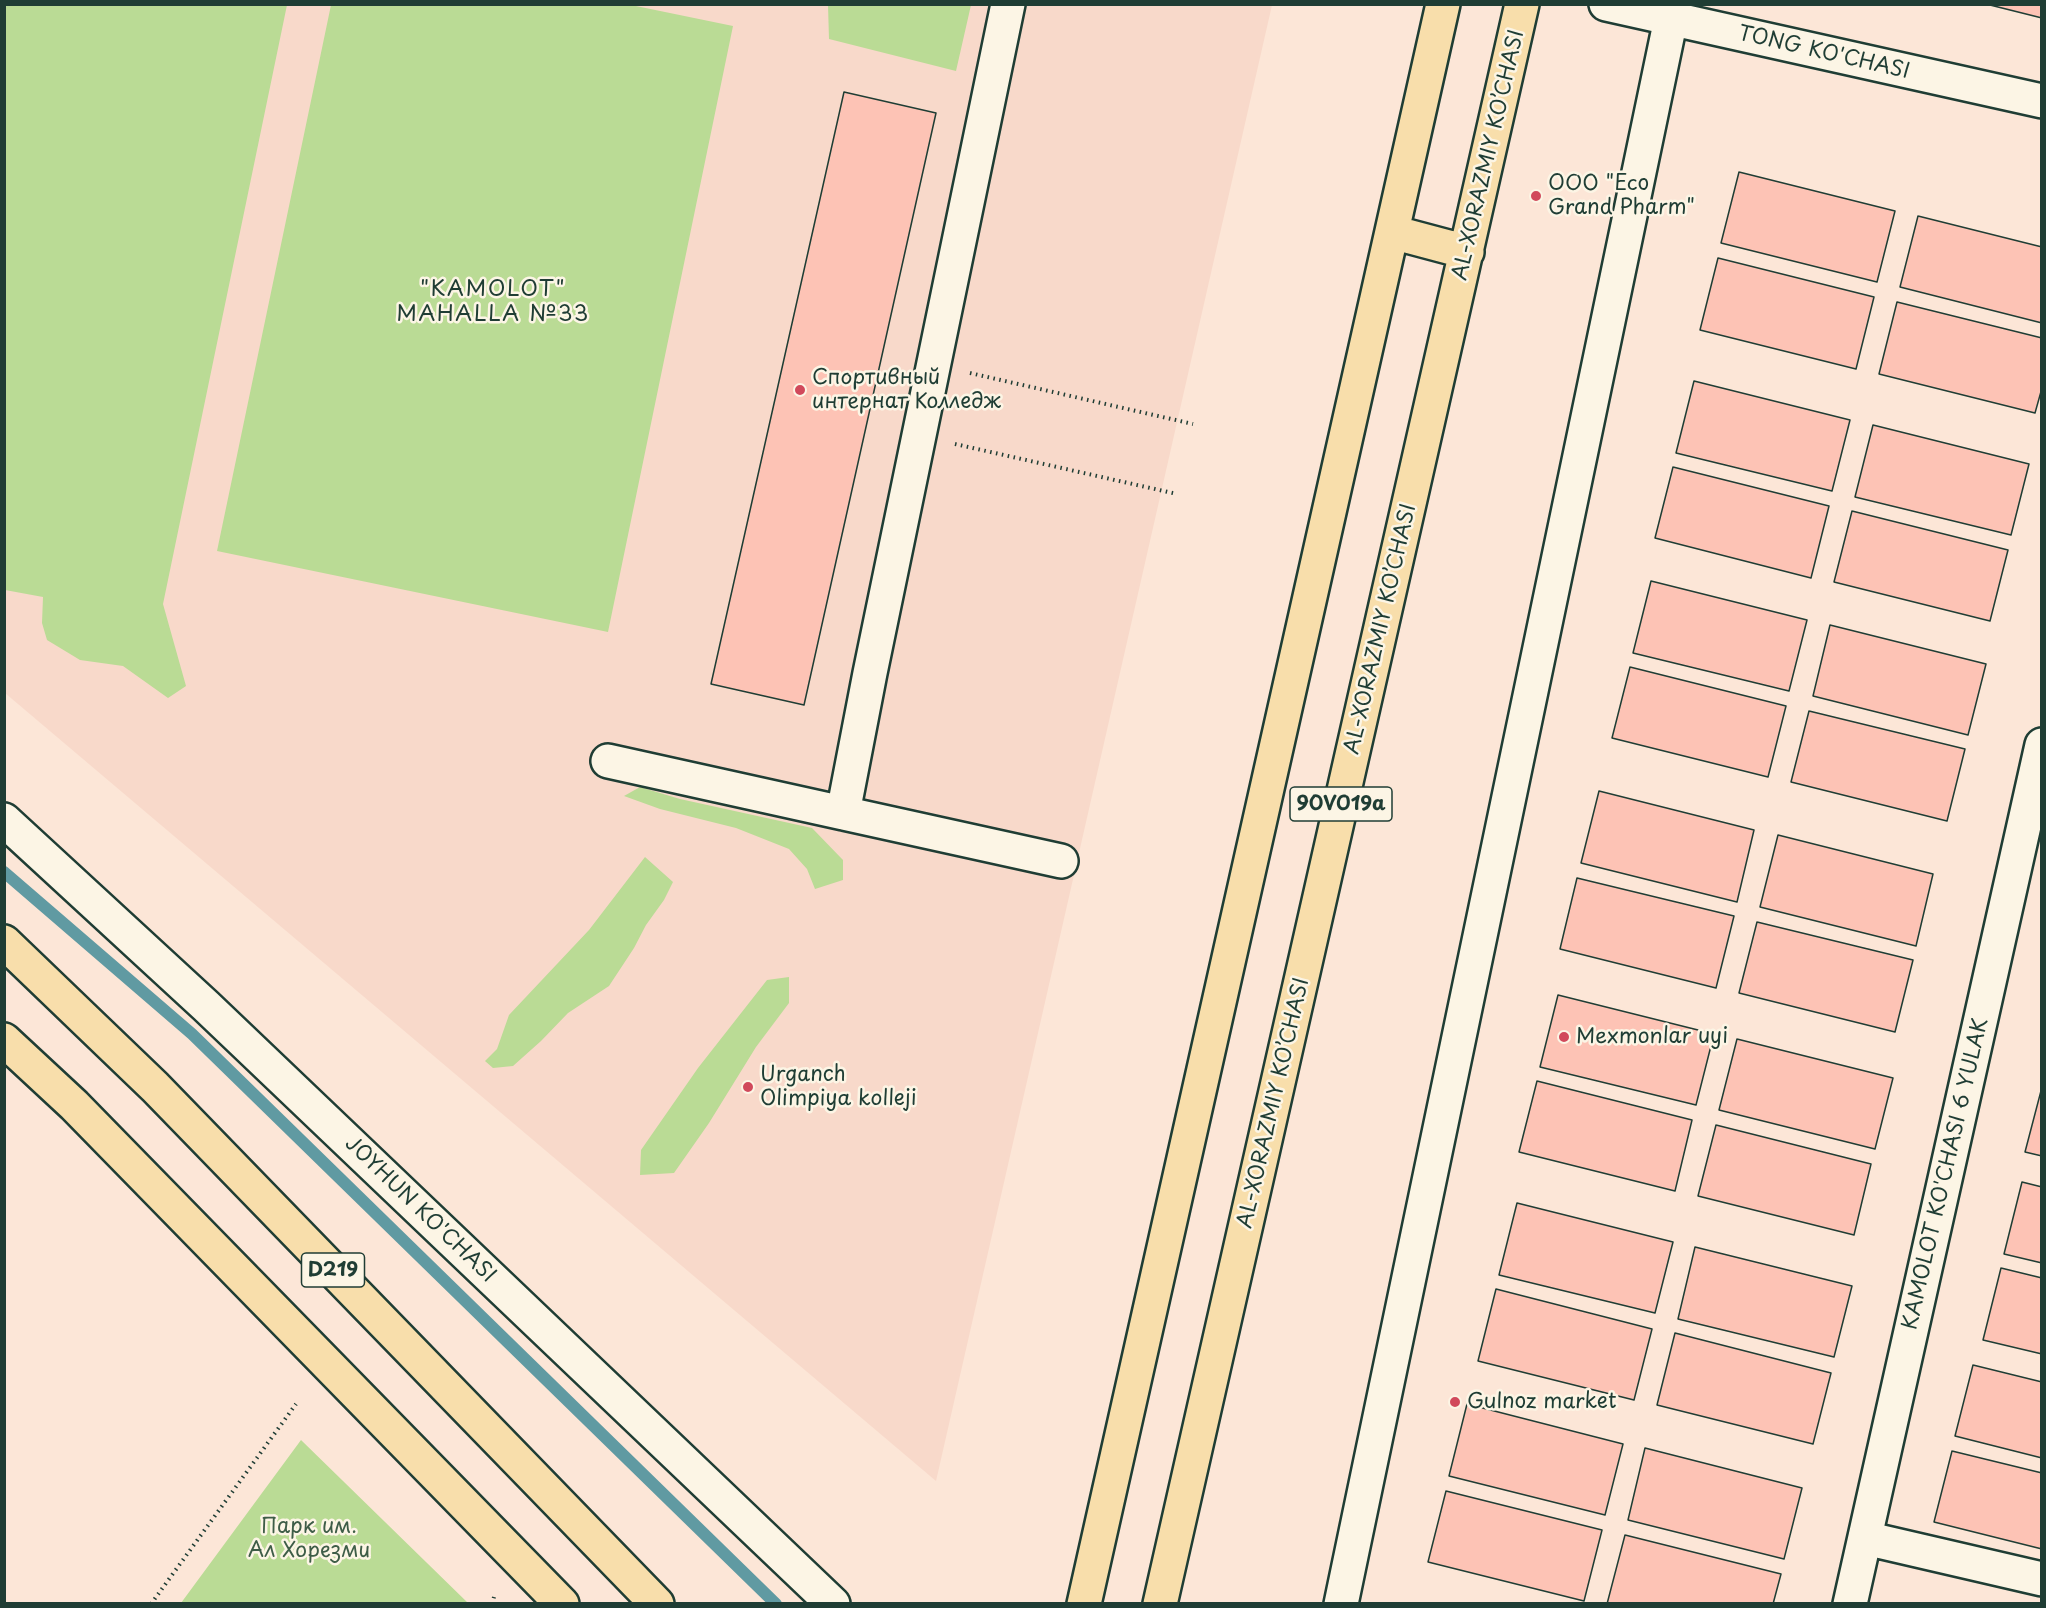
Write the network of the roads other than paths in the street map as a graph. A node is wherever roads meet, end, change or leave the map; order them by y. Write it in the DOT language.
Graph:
graph roads {
  1 [pos="1008,4"];
  2 [pos="1443,4"];
  3 [pos="1522,4"];
  4 [pos="1606,4"];
  5 [pos="1672,12"];
  6 [pos="2042,101"];
  7 [pos="1392,232"];
  8 [pos="1467,252"];
  9 [pos="2042,745"];
  10 [pos="608,761"];
  11 [pos="843,813"];
  12 [pos="4,820"];
  13 [pos="1061,861"];
  14 [pos="4,942"];
  15 [pos="4,1040"];
  16 [pos="1865,1538"];
  17 [pos="2042,1579"];
  18 [pos="562,1604"];
  19 [pos="657,1604"];
  20 [pos="833,1604"];
  21 [pos="1084,1604"];
  22 [pos="1160,1604"];
  23 [pos="1341,1604"];
  24 [pos="1850,1604"];
  1 -- 11 [label="street"];
  2 -- 7 [label="main road, 90V019a"];
  3 -- 8 [label="main road, AL-XORAZMIY KO’CHASI / 90V019a"];
  4 -- 5 [label="street, TONG KO'CHASI"];
  5 -- 6 [label="street, TONG KO'CHASI"];
  5 -- 23 [label="street"];
  7 -- 8 [label="main road"];
  7 -- 21 [label="main road, 90V019a"];
  8 -- 22 [label="main road, AL-XORAZMIY KO’CHASI / 90V019a"];
  9 -- 16 [label="street, KAMOLOT KO'CHASI 6 YULAK"];
  10 -- 11 [label="street"];
  11 -- 13 [label="street"];
  12 -- 20 [label="street, JOYHUN KO'CHASI"];
  14 -- 19 [label="main road, D219"];
  15 -- 18 [label="main road"];
  16 -- 17 [label="street"];
  16 -- 24 [label="street, KAMOLOT KO'CHASI 6 YULAK"];
}
